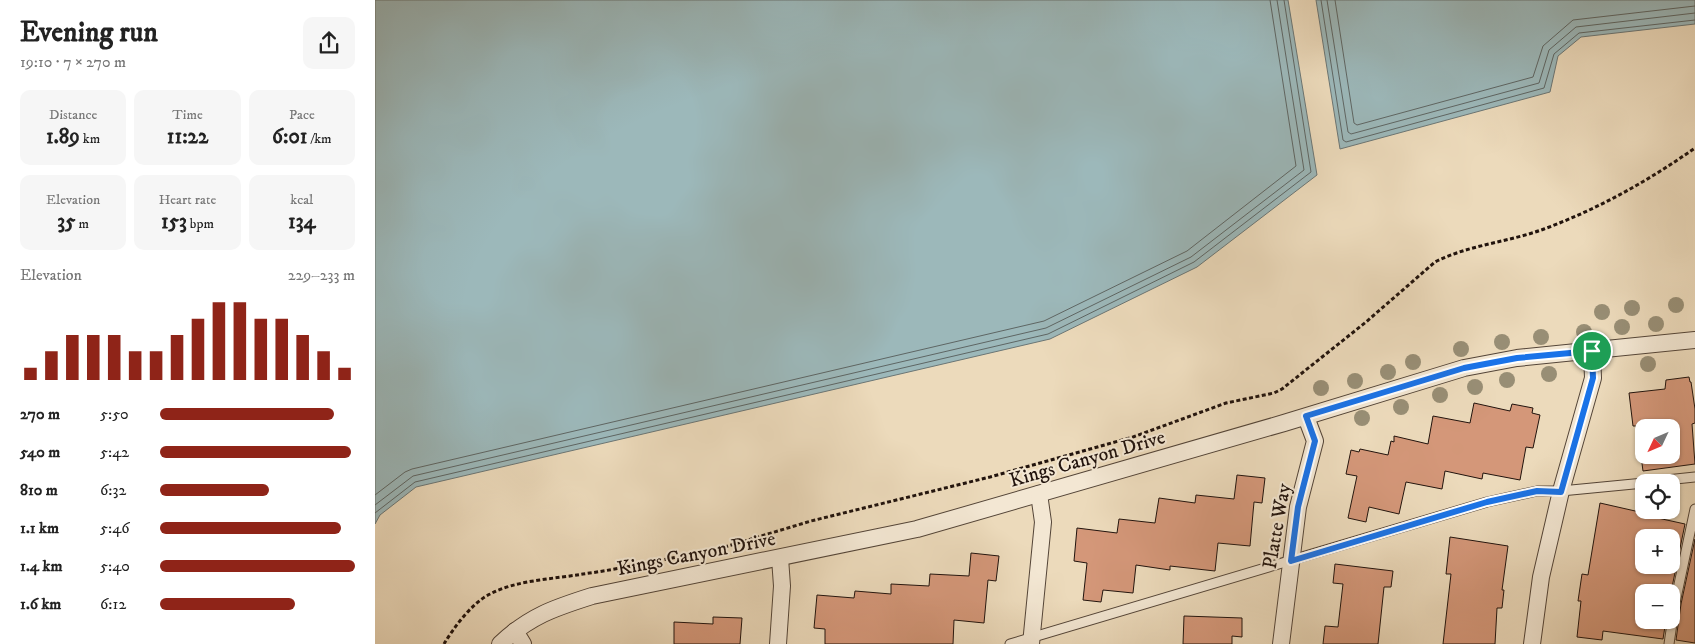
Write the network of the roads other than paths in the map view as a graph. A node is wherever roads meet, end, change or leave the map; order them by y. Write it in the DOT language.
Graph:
graph roads {
  1 [pos="1695,340"];
  2 [pos="1592,351"];
  3 [pos="1306,416"];
  4 [pos="1695,478"];
  5 [pos="1680,480"];
  6 [pos="1635,484"];
  7 [pos="1561,492"];
  8 [pos="1039,494"];
  9 [pos="1695,509"];
  10 [pos="781,558"];
  11 [pos="1291,561"];
  12 [pos="519,638"];
  13 [pos="1031,641"];
  14 [pos="500,644"];
  15 [pos="778,644"];
  16 [pos="1011,644"];
  17 [pos="1281,644"];
  18 [pos="1532,644"];
  19 [pos="1669,644"];
  1 -- 2 [label="street, Kings Canyon Drive"];
  2 -- 3 [label="street, Kings Canyon Drive"];
  2 -- 7 [label="street"];
  3 -- 8 [label="street, Kings Canyon Drive"];
  3 -- 11 [label="street, Platte Way"];
  4 -- 5 [label="lane"];
  6 -- 7 [label="lane"];
  7 -- 11 [label="lane"];
  7 -- 18 [label="street"];
  8 -- 10 [label="street, Kings Canyon Drive"];
  8 -- 13 [label="street"];
  9 -- 19 [label="lane"];
  10 -- 12 [label="street, Kings Canyon Drive"];
  10 -- 15 [label="street"];
  11 -- 13 [label="lane"];
  11 -- 17 [label="street, Platte Way"];
  12 -- 14 [label="street, Kings Canyon Drive"];
  13 -- 16 [label="lane"];
}
